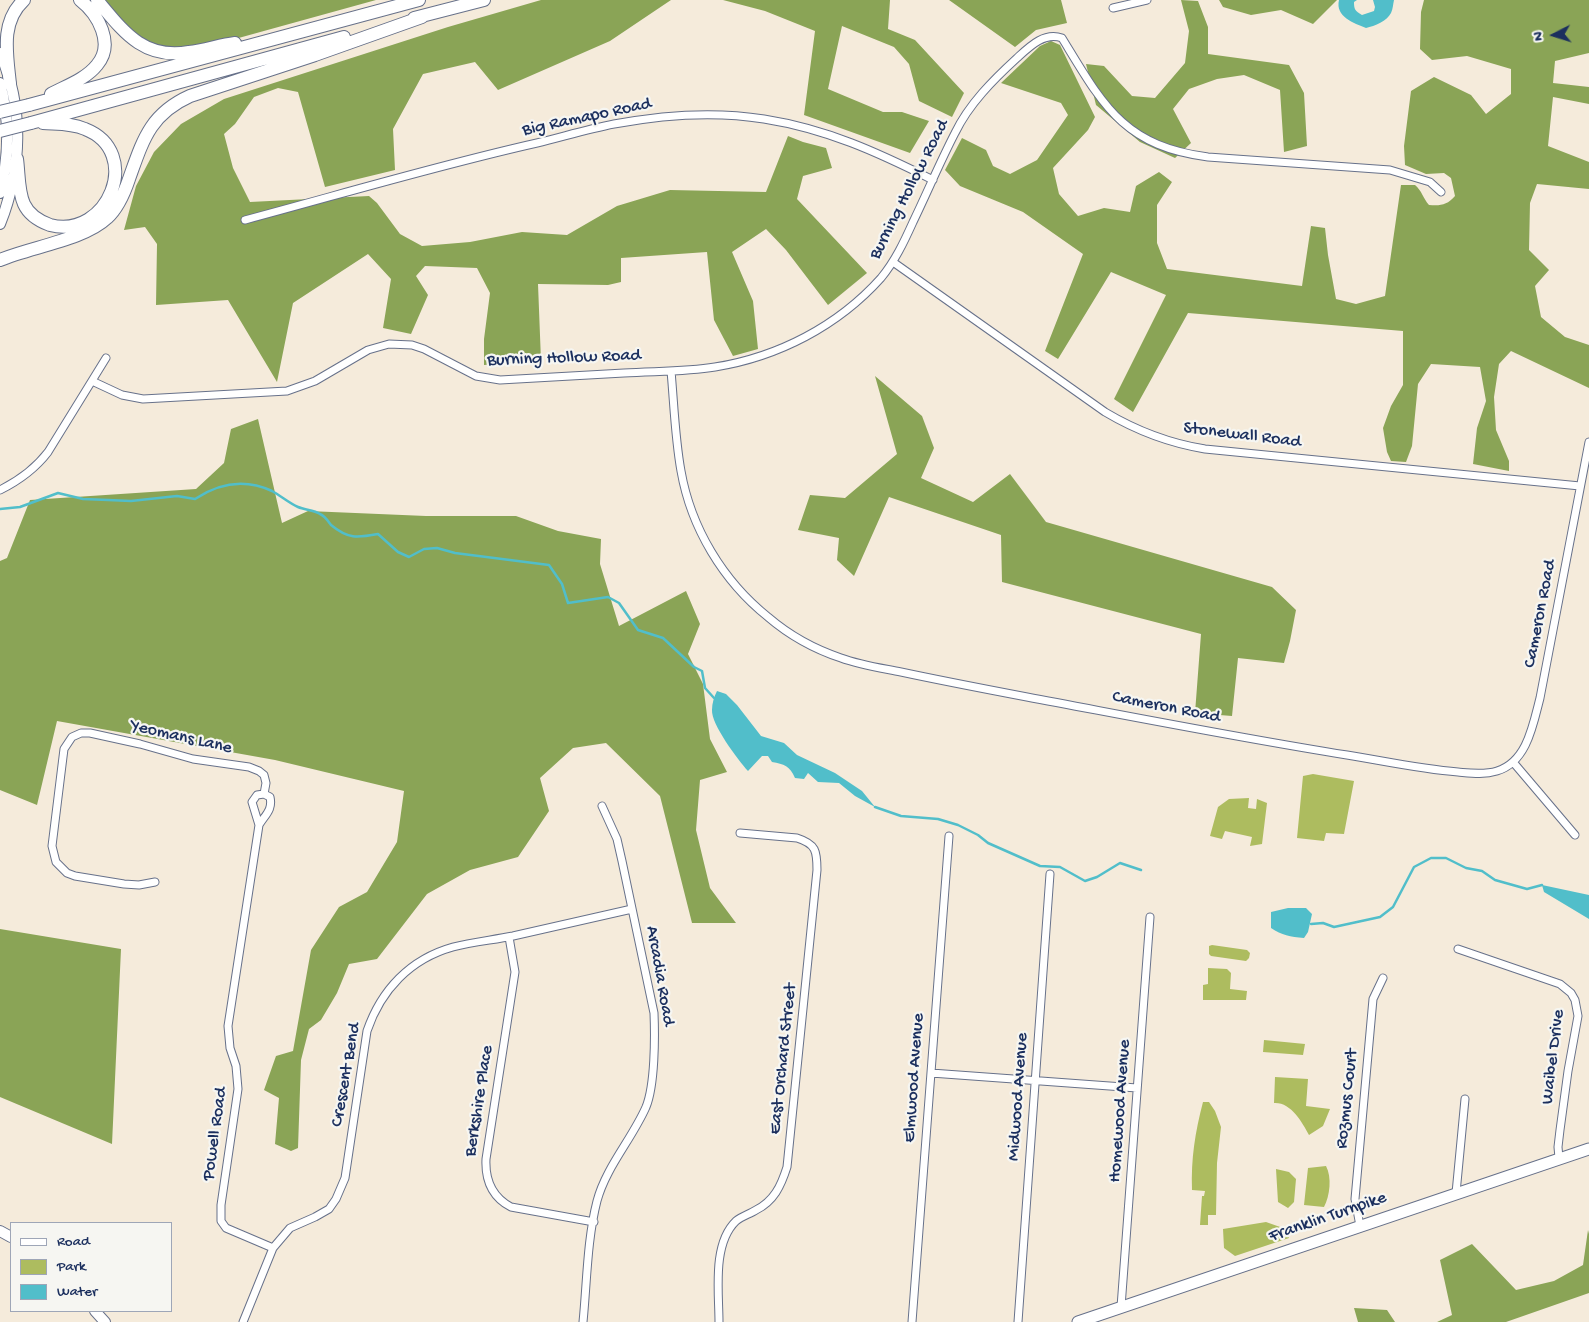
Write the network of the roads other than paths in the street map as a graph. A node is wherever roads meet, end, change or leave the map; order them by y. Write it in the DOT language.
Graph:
graph roads {
  1 [pos="24,0"];
  2 [pos="80,0"];
  3 [pos="96,0"];
  4 [pos="419,0"];
  5 [pos="484,0"];
  6 [pos="1147,0"];
  7 [pos="1113,8"];
  8 [pos="422,17"];
  9 [pos="275,39"];
  10 [pos="0,53"];
  11 [pos="5,84"];
  12 [pos="29,105"];
  13 [pos="0,112"];
  14 [pos="31,123"];
  15 [pos="0,131"];
  16 [pos="17,159"];
  17 [pos="933,180"];
  18 [pos="1441,192"];
  19 [pos="0,193"];
  20 [pos="245,220"];
  21 [pos="0,224"];
  22 [pos="0,260"];
  23 [pos="893,262"];
  24 [pos="106,358"];
  25 [pos="672,370"];
  26 [pos="92,381"];
  27 [pos="1589,442"];
  28 [pos="1580,486"];
  29 [pos="0,490"];
  30 [pos="1513,762"];
  31 [pos="264,794"];
  32 [pos="602,806"];
  33 [pos="259,825"];
  34 [pos="740,833"];
  35 [pos="1575,835"];
  36 [pos="949,836"];
  37 [pos="1050,874"];
  38 [pos="154,882"];
  39 [pos="632,909"];
  40 [pos="1150,917"];
  41 [pos="509,937"];
  42 [pos="1458,949"];
  43 [pos="1383,978"];
  44 [pos="931,1073"];
  45 [pos="1035,1081"];
  46 [pos="1138,1088"];
  47 [pos="1466,1099"];
  48 [pos="1589,1149"];
  49 [pos="1559,1158"];
  50 [pos="1456,1193"];
  51 [pos="594,1222"];
  52 [pos="1360,1226"];
  53 [pos="273,1248"];
  54 [pos="1121,1308"];
  55 [pos="95,1312"];
  56 [pos="105,1322"];
  57 [pos="243,1322"];
  58 [pos="583,1322"];
  59 [pos="719,1322"];
  60 [pos="912,1322"];
  61 [pos="1018,1322"];
  62 [pos="1078,1322"];
  1 -- 11 [label="highway"];
  2 -- 12 [label="highway"];
  3 -- 9 [label="highway"];
  4 -- 9 [label="highway"];
  5 -- 8 [label="highway"];
  6 -- 7 [label="street"];
  8 -- 14 [label="highway"];
  8 -- 22 [label="highway"];
  9 -- 12 [label="highway"];
  10 -- 11 [label="main road"];
  11 -- 16 [label="main road"];
  11 -- 19 [label="main road"];
  12 -- 13 [label="highway, bridge"];
  14 -- 15 [label="highway, bridge"];
  14 -- 16 [label="highway"];
  16 -- 21 [label="main road"];
  17 -- 18 [label="street, Burning Hollow Road"];
  17 -- 20 [label="street, Big Ramapo Road"];
  17 -- 23 [label="street, Burning Hollow Road"];
  23 -- 25 [label="street, Burning Hollow Road"];
  23 -- 28 [label="street, Stonewall Road"];
  24 -- 26 [label="street"];
  25 -- 26 [label="street, Burning Hollow Road"];
  25 -- 30 [label="street, Cameron Road"];
  26 -- 29 [label="street"];
  27 -- 28 [label="street, Cameron Road"];
  28 -- 30 [label="street, Cameron Road"];
  30 -- 35 [label="street"];
  31 -- 33 [label="street, Powell Road"];
  31 -- 33 [label="street, Powell Road"];
  31 -- 38 [label="street, Yeomans Lane"];
  32 -- 39 [label="street, Arcadia Road"];
  33 -- 53 [label="street, Powell Road"];
  34 -- 59 [label="street, East Orchard Street"];
  36 -- 44 [label="street, Elmwood Avenue"];
  37 -- 45 [label="street, Midwood Avenue"];
  39 -- 41 [label="street, Crescent Bend"];
  39 -- 51 [label="street, Arcadia Road"];
  40 -- 46 [label="street, Homewood Avenue"];
  41 -- 51 [label="street, Berkshire Place"];
  41 -- 53 [label="street, Crescent Bend"];
  42 -- 49 [label="street, Waibel Drive"];
  43 -- 52 [label="street, Rozmus Court"];
  44 -- 45 [label="street"];
  44 -- 60 [label="street, Elmwood Avenue"];
  45 -- 46 [label="street"];
  45 -- 61 [label="street, Midwood Avenue"];
  46 -- 54 [label="street, Homewood Avenue"];
  47 -- 50 [label="street"];
  48 -- 49 [label="main road, Franklin Turnpike"];
  49 -- 50 [label="main road, Franklin Turnpike"];
  50 -- 52 [label="main road, Franklin Turnpike"];
  51 -- 58 [label="street, Arcadia Road"];
  52 -- 54 [label="main road, Franklin Turnpike"];
  53 -- 57 [label="street"];
  54 -- 62 [label="main road, Franklin Turnpike"];
  55 -- 56 [label="main road"];
}
